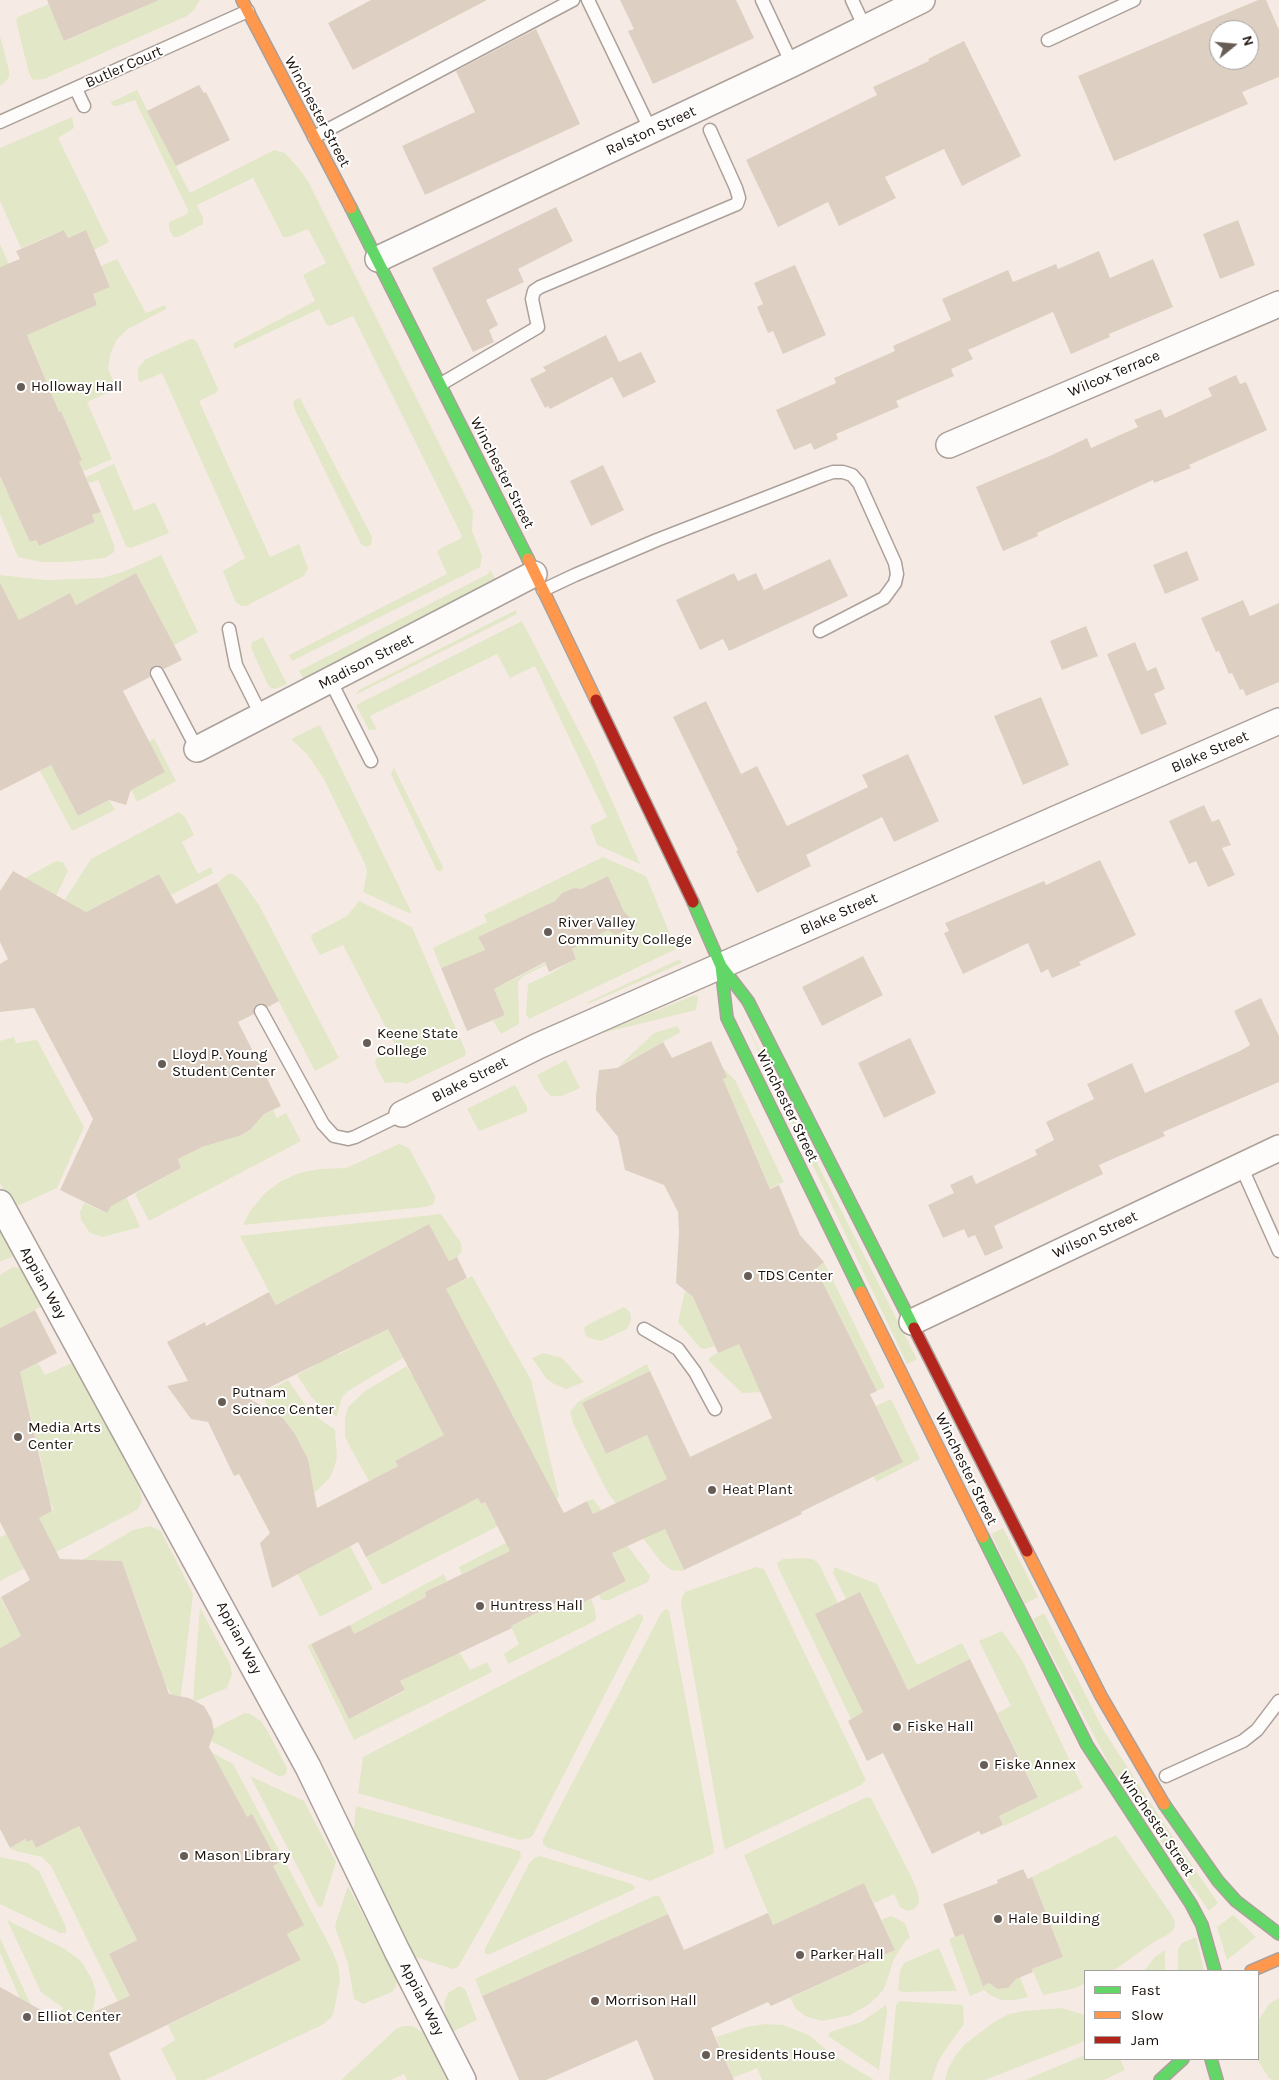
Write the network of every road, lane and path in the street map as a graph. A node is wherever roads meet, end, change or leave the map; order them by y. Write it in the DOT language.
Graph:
graph roads {
  1 [pos="573,0"];
  2 [pos="588,0"];
  3 [pos="762,0"];
  4 [pos="852,0"];
  5 [pos="922,0"];
  6 [pos="1134,0"];
  7 [pos="245,6"];
  8 [pos="865,28"];
  9 [pos="1048,40"];
  10 [pos="792,64"];
  11 [pos="76,89"];
  12 [pos="84,106"];
  13 [pos="0,122"];
  14 [pos="710,130"];
  15 [pos="651,131"];
  16 [pos="314,137"];
  17 [pos="378,259"];
  18 [pos="1279,304"];
  19 [pos="441,384"];
  20 [pos="949,445"];
  21 [pos="539,582"];
  22 [pos="229,629"];
  23 [pos="820,631"];
  24 [pos="157,673"];
  25 [pos="330,680"];
  26 [pos="261,715"];
  27 [pos="1279,721"];
  28 [pos="197,749"];
  29 [pos="370,761"];
  30 [pos="721,966"];
  31 [pos="261,1010"];
  32 [pos="402,1114"];
  33 [pos="1279,1148"];
  34 [pos="1241,1166"];
  35 [pos="0,1203"];
  36 [pos="1279,1251"];
  37 [pos="912,1322"];
  38 [pos="644,1329"];
  39 [pos="716,1409"];
  40 [pos="1279,1701"];
  41 [pos="1166,1776"];
  42 [pos="1279,1934"];
  43 [pos="1279,1959"];
  44 [pos="1215,1970"];
  45 [pos="1253,1970"];
  46 [pos="1182,2060"];
  47 [pos="1212,2060"];
  48 [pos="463,2080"];
  49 [pos="1160,2080"];
  50 [pos="1217,2080"];
  1 -- 16 [label="lane"];
  2 -- 15 [label="lane"];
  3 -- 10 [label="lane"];
  4 -- 8 [label="lane"];
  5 -- 8 [label="street, Ralston Street"];
  6 -- 9 [label="lane"];
  7 -- 11 [label="lane, Butler Court"];
  7 -- 16 [label="street, Winchester Street"];
  8 -- 10 [label="street, Ralston Street"];
  10 -- 15 [label="street, Ralston Street"];
  11 -- 12 [label="lane"];
  11 -- 13 [label="lane, Butler Court"];
  14 -- 19 [label="lane"];
  15 -- 17 [label="street, Ralston Street"];
  16 -- 17 [label="street, Winchester Street"];
  17 -- 19 [label="street, Winchester Street"];
  18 -- 20 [label="street, Wilcox Terrace"];
  19 -- 21 [label="street, Winchester Street"];
  21 -- 23 [label="lane"];
  21 -- 25 [label="street, Madison Street"];
  21 -- 30 [label="street, Winchester Street"];
  22 -- 26 [label="lane"];
  24 -- 28 [label="lane"];
  25 -- 26 [label="street, Madison Street"];
  25 -- 29 [label="lane"];
  26 -- 28 [label="street, Madison Street"];
  27 -- 30 [label="street, Blake Street"];
  30 -- 32 [label="street, Blake Street"];
  30 -- 37 [label="street, Winchester Street"];
  30 -- 44 [label="street, Winchester Street"];
  31 -- 32 [label="lane"];
  33 -- 34 [label="street, Wilson Street"];
  34 -- 36 [label="lane"];
  34 -- 37 [label="street, Wilson Street"];
  35 -- 48 [label="street, Appian Way"];
  37 -- 42 [label="street, Winchester Street"];
  38 -- 39 [label="lane"];
  40 -- 41 [label="lane"];
  43 -- 45 [label="street"];
  46 -- 49 [label="street"];
  47 -- 50 [label="street"];
}
